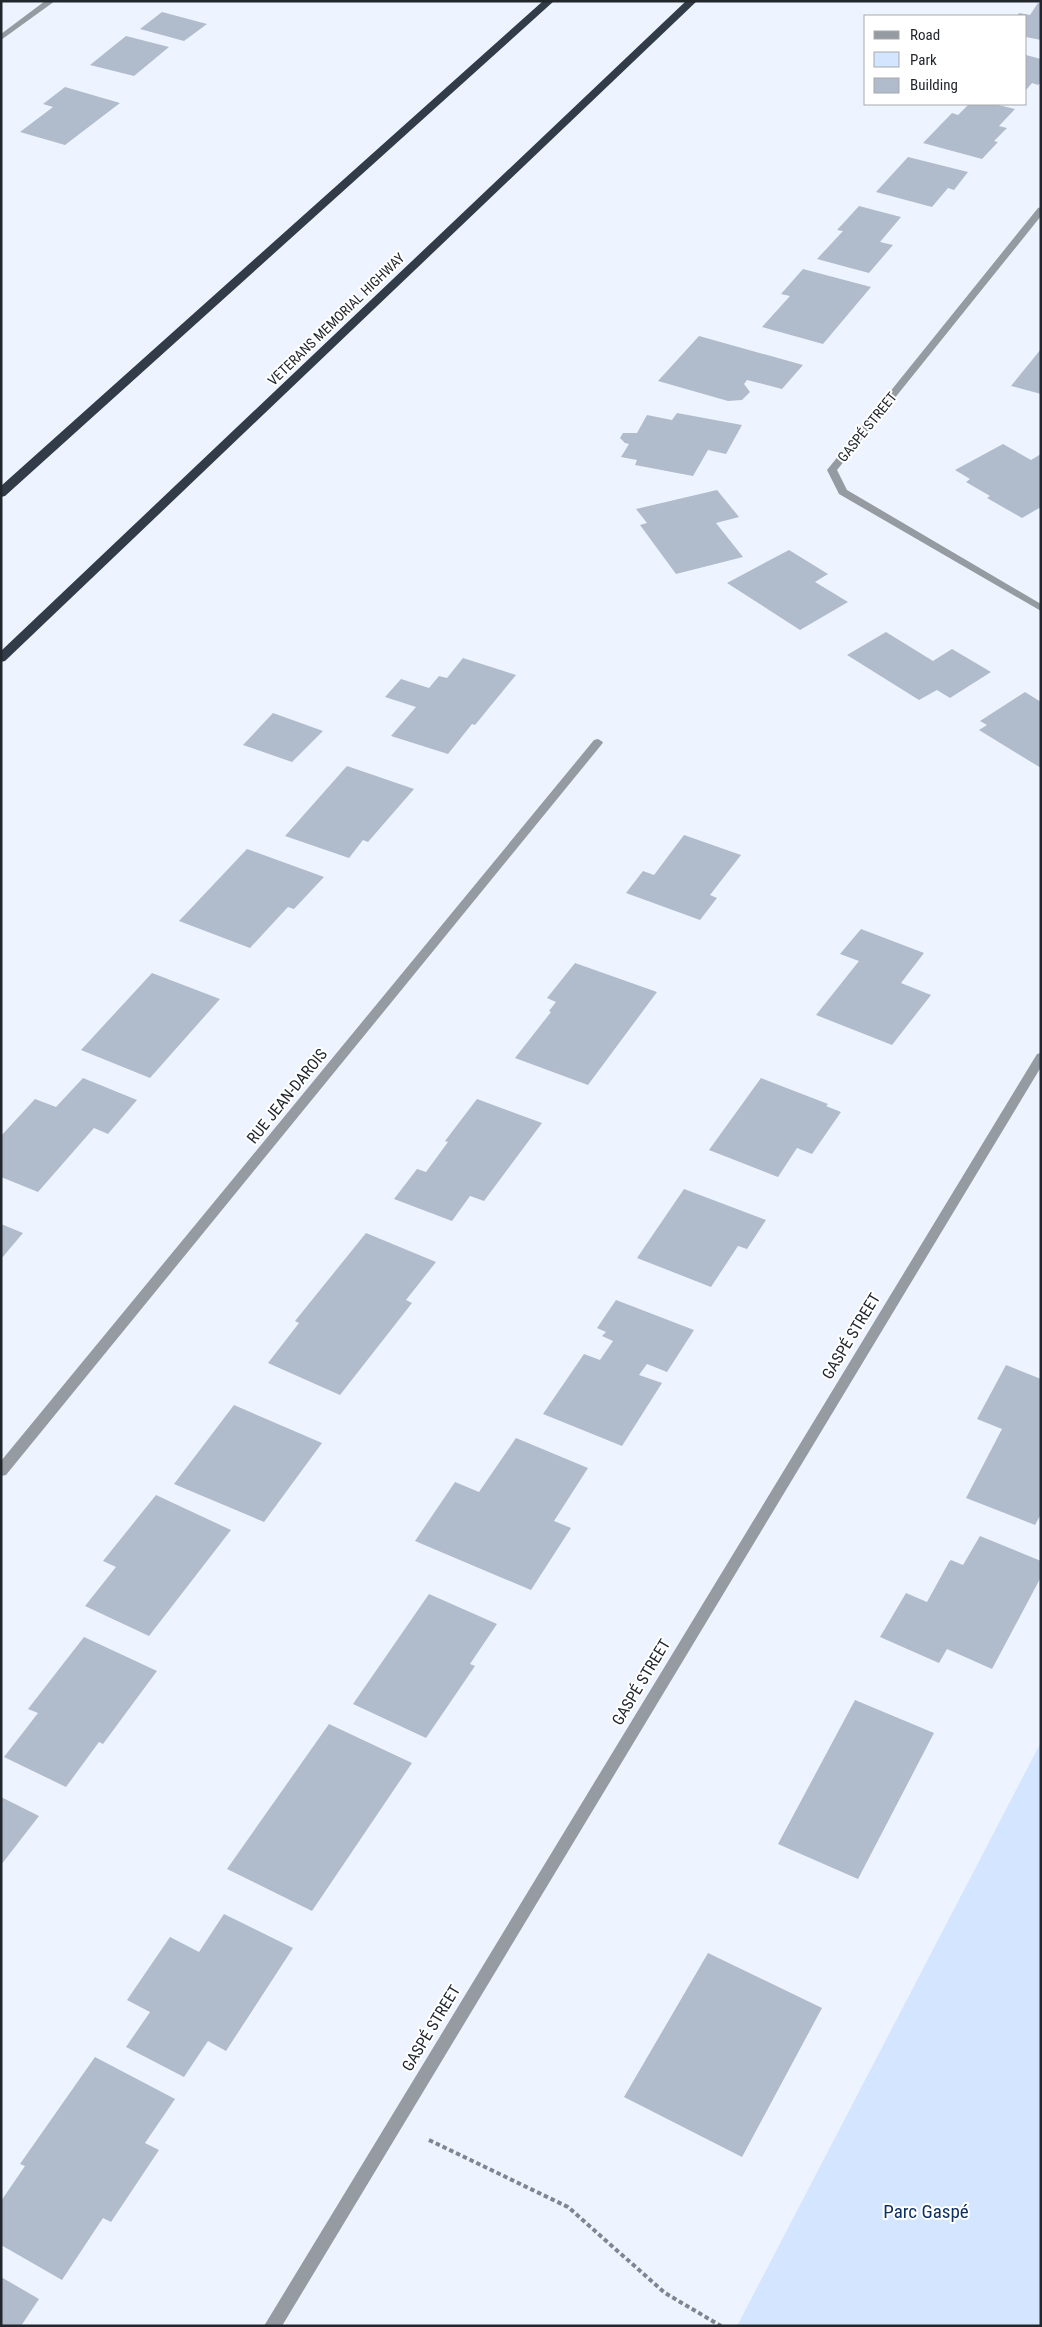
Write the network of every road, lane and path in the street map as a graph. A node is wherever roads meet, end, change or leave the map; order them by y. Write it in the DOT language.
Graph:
graph roads {
  1 [pos="51,1"];
  2 [pos="549,1"];
  3 [pos="692,1"];
  4 [pos="1,38"];
  5 [pos="1041,210"];
  6 [pos="1,494"];
  7 [pos="1041,608"];
  8 [pos="1,658"];
  9 [pos="598,742"];
  10 [pos="1041,1057"];
  11 [pos="1,1471"];
  12 [pos="394,2123"];
  13 [pos="272,2326"];
  14 [pos="721,2326"];
  1 -- 4 [label="street"];
  2 -- 6 [label="highway"];
  3 -- 8 [label="highway, VETERANS MEMORIAL HIGHWAY"];
  5 -- 7 [label="street, GASPÉ STREET"];
  9 -- 11 [label="street, RUE JEAN-DAROIS"];
  10 -- 12 [label="street, GASPÉ STREET"];
  12 -- 13 [label="street, GASPÉ STREET"];
  12 -- 14 [label="path"];
}
